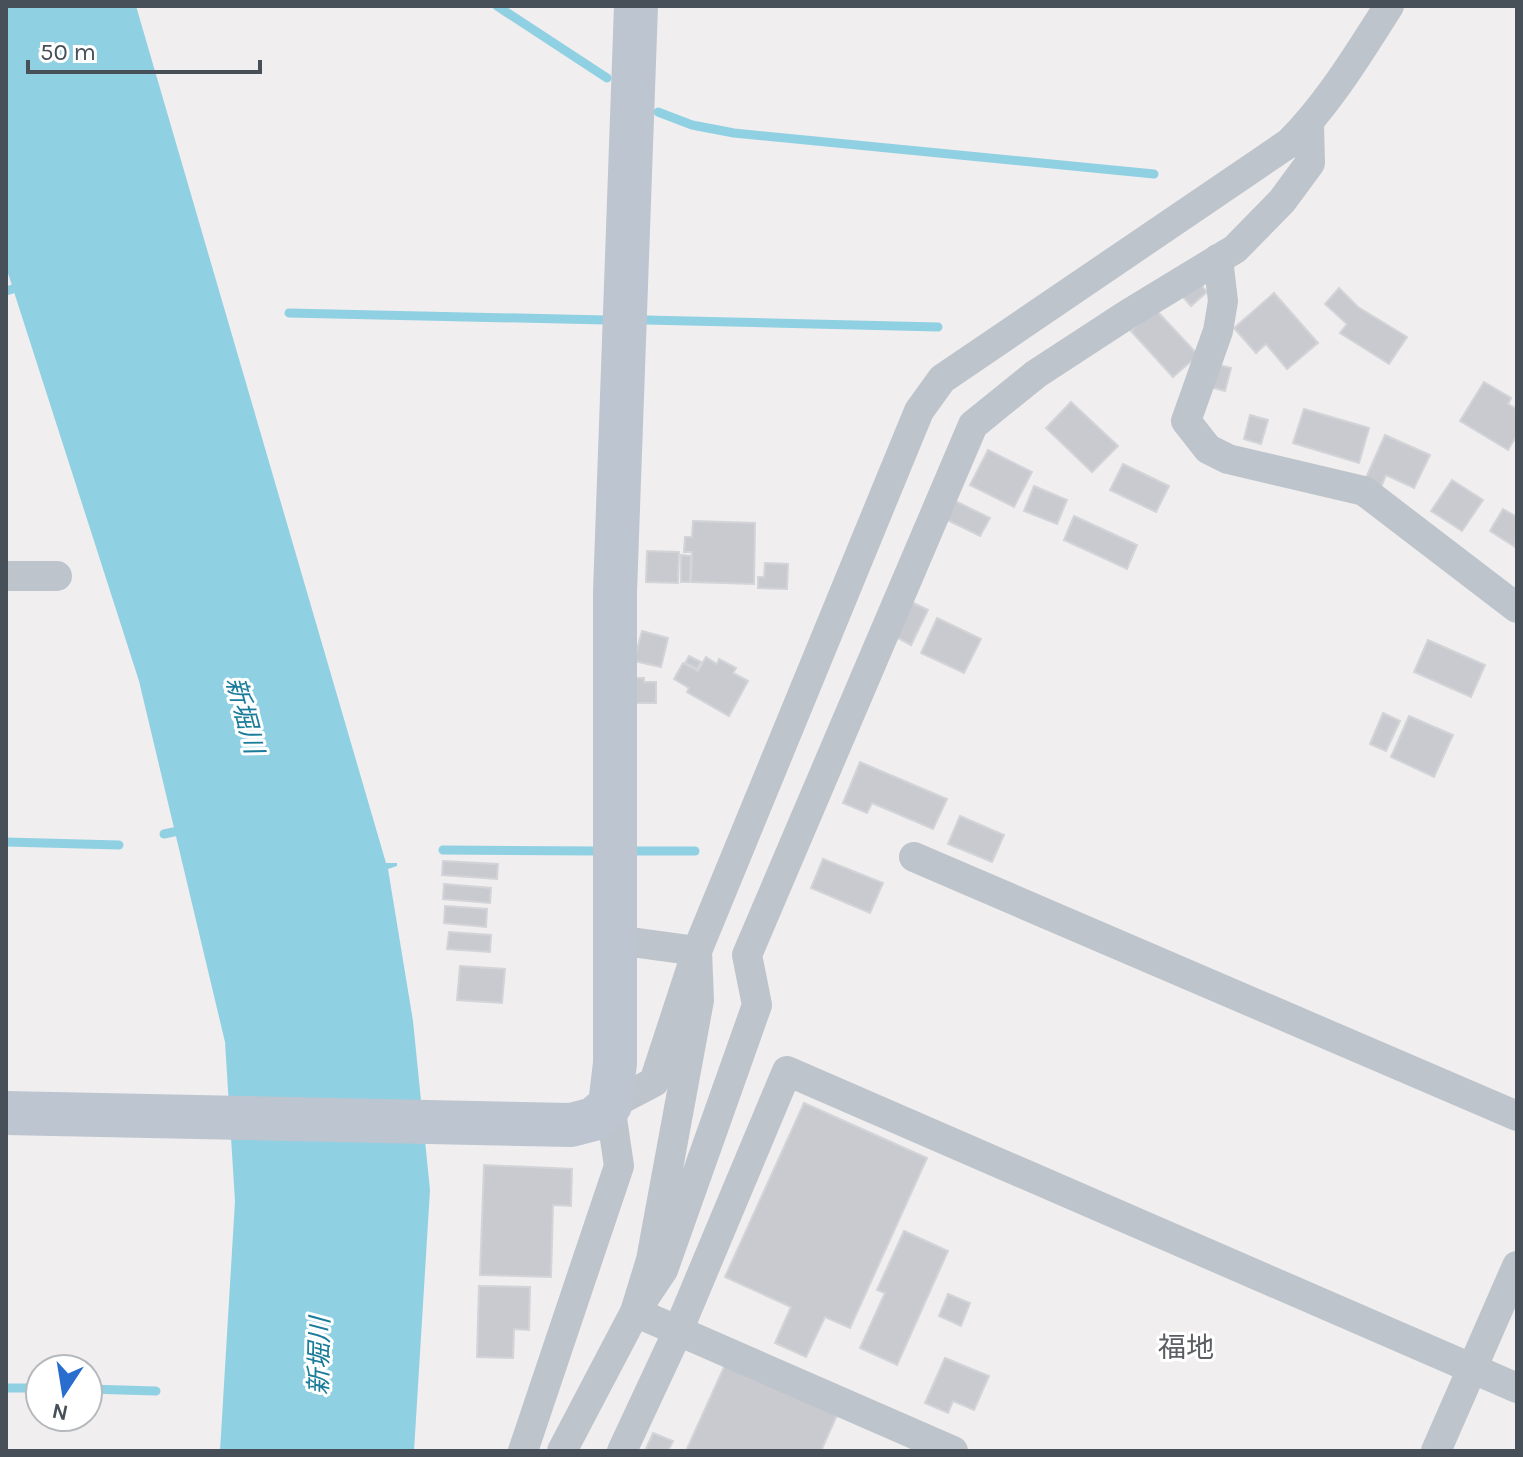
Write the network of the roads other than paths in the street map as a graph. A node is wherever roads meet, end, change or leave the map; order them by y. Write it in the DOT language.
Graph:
graph roads {
  1 [pos="636,6"];
  2 [pos="1389,6"];
  3 [pos="1309,123"];
  4 [pos="1218,259"];
  5 [pos="6,576"];
  6 [pos="57,576"];
  7 [pos="1517,608"];
  8 [pos="914,857"];
  9 [pos="616,940"];
  10 [pos="697,951"];
  11 [pos="610,1105"];
  12 [pos="6,1113"];
  13 [pos="1517,1116"];
  14 [pos="1517,1266"];
  15 [pos="635,1312"];
  16 [pos="678,1331"];
  17 [pos="1472,1369"];
  18 [pos="1517,1388"];
  19 [pos="523,1451"];
  20 [pos="562,1451"];
  21 [pos="622,1451"];
  22 [pos="953,1451"];
  23 [pos="1436,1451"];
  1 -- 9 [label="street"];
  2 -- 3 [label="street"];
  3 -- 4 [label="street"];
  3 -- 10 [label="street"];
  4 -- 7 [label="street"];
  4 -- 15 [label="street"];
  5 -- 6 [label="street"];
  8 -- 13 [label="street"];
  9 -- 10 [label="street"];
  9 -- 11 [label="street"];
  10 -- 11 [label="street"];
  10 -- 15 [label="street"];
  11 -- 12 [label="street"];
  11 -- 19 [label="street"];
  14 -- 17 [label="street"];
  15 -- 16 [label="street"];
  15 -- 20 [label="street"];
  16 -- 17 [label="street"];
  16 -- 21 [label="street"];
  16 -- 22 [label="street"];
  17 -- 18 [label="street"];
  17 -- 23 [label="street"];
}
